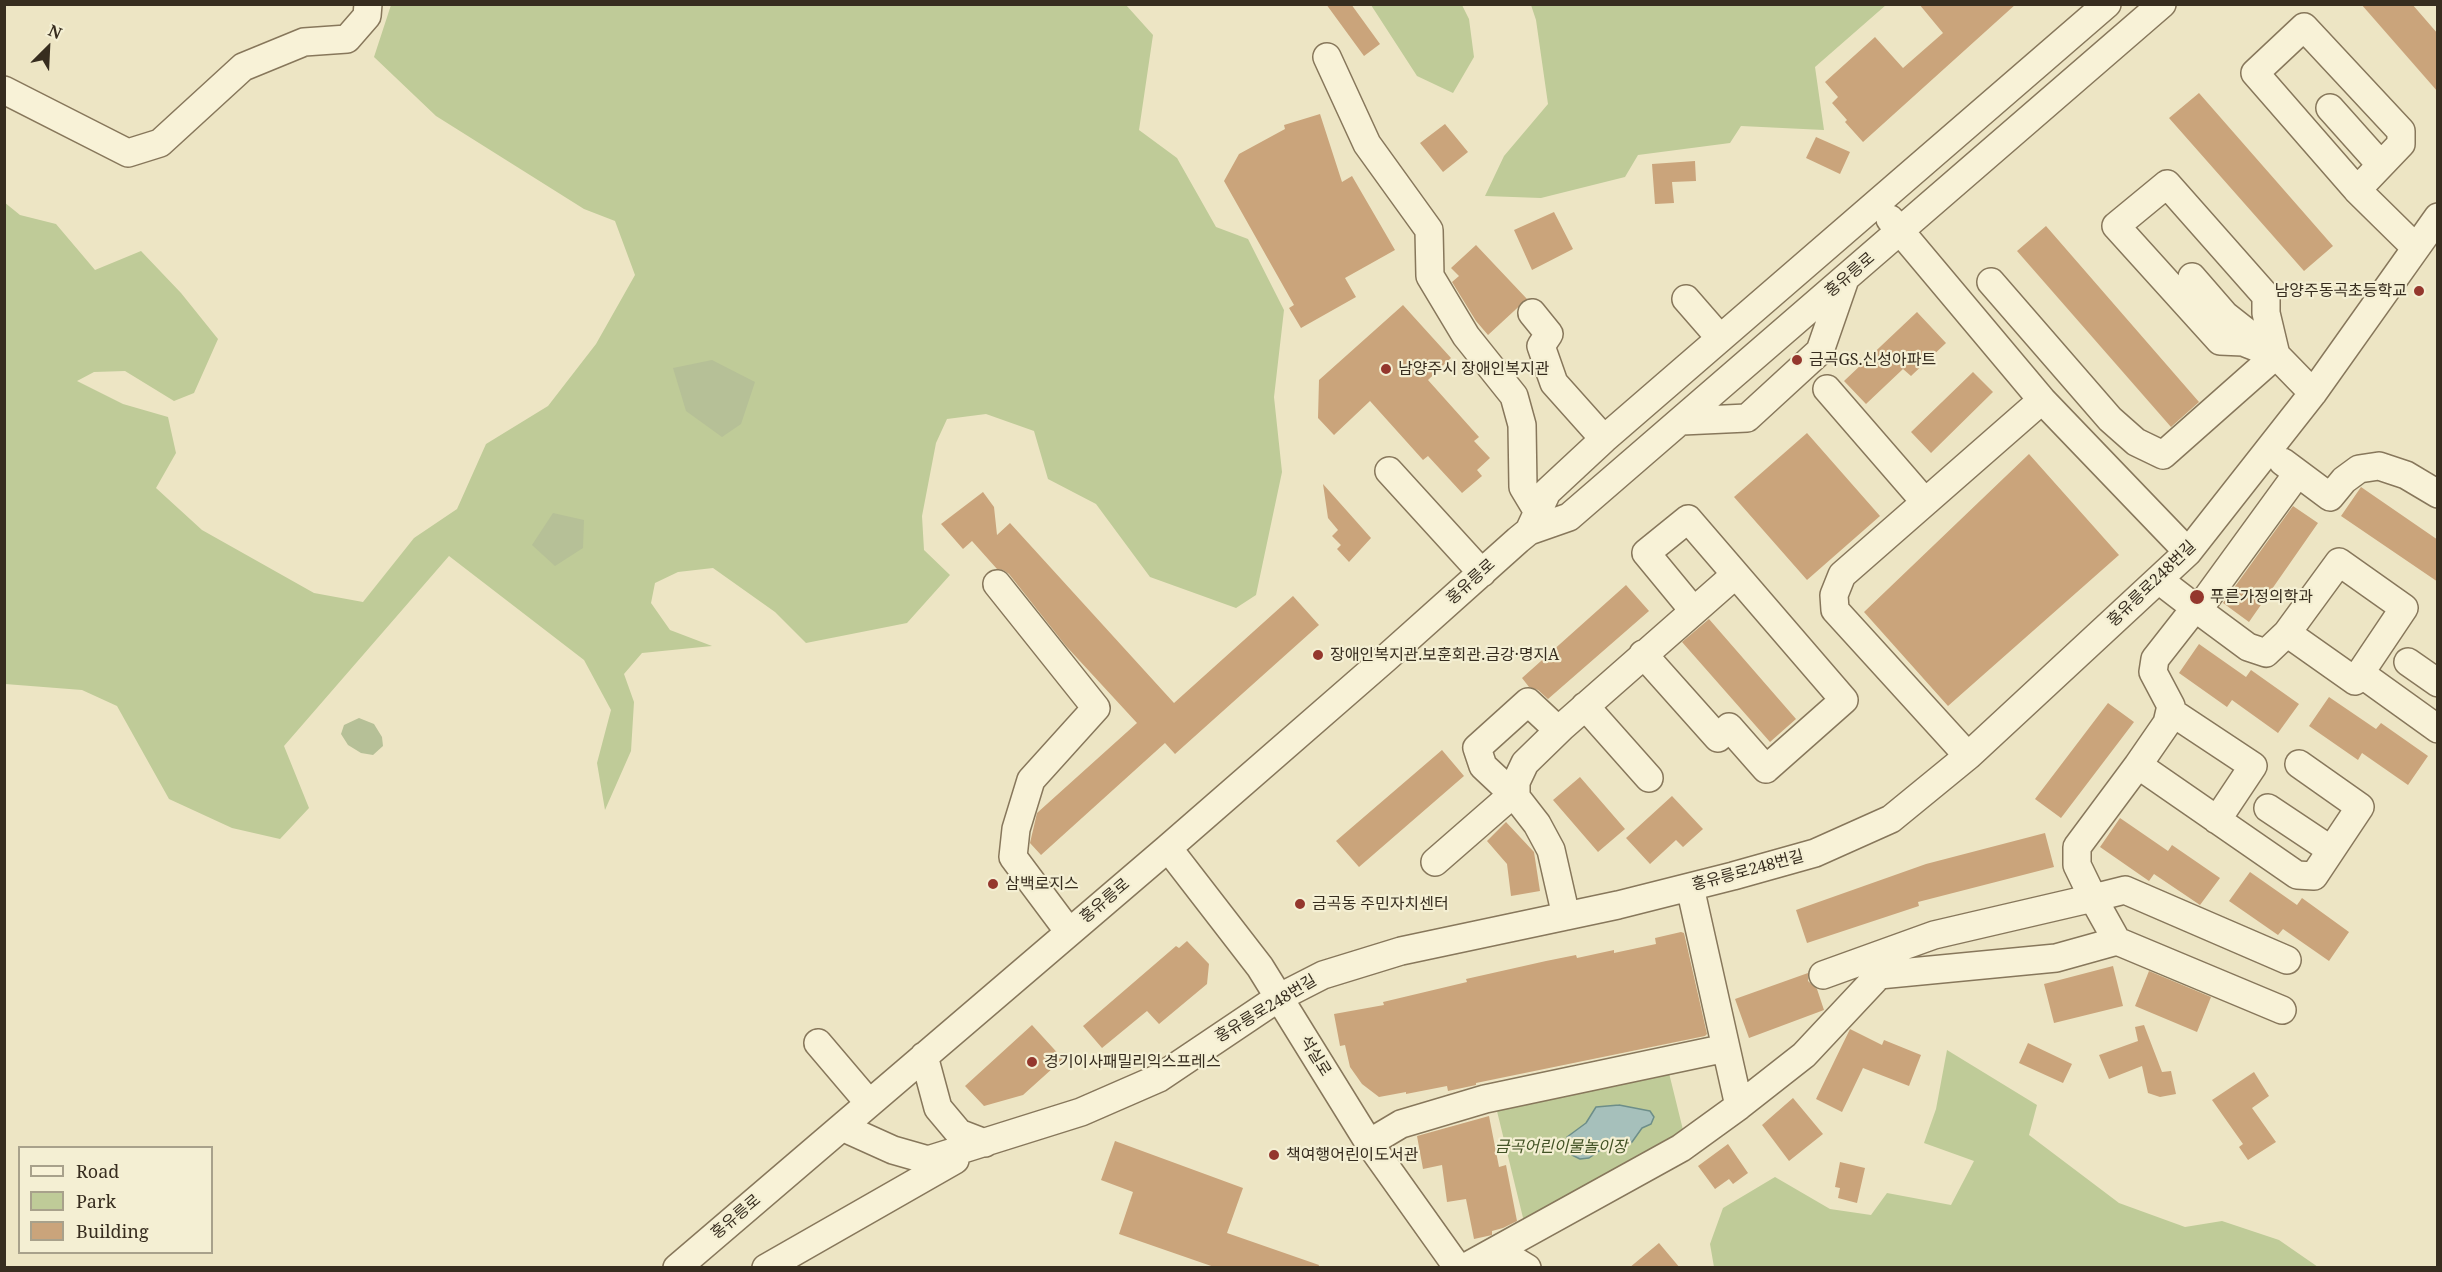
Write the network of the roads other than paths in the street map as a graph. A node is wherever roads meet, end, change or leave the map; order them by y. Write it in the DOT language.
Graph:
graph roads {
  1 [pos="368,4"];
  2 [pos="2107,4"];
  3 [pos="2162,4"];
  4 [pos="1327,57"];
  5 [pos="4,90"];
  6 [pos="2330,108"];
  7 [pos="2380,165"];
  8 [pos="2357,190"];
  9 [pos="1875,202"];
  10 [pos="2438,218"];
  11 [pos="1900,232"];
  12 [pos="2416,248"];
  13 [pos="2192,277"];
  14 [pos="1845,278"];
  15 [pos="1991,282"];
  16 [pos="1686,299"];
  17 [pos="1532,313"];
  18 [pos="1720,338"];
  19 [pos="2276,355"];
  20 [pos="1827,389"];
  21 [pos="2313,393"];
  22 [pos="2042,400"];
  23 [pos="1682,421"];
  24 [pos="1604,439"];
  25 [pos="2269,450"];
  26 [pos="1389,471"];
  27 [pos="2297,474"];
  28 [pos="2438,494"];
  29 [pos="1925,502"];
  30 [pos="1533,521"];
  31 [pos="2188,552"];
  32 [pos="1482,573"];
  33 [pos="1735,575"];
  34 [pos="2159,580"];
  35 [pos="997,584"];
  36 [pos="2197,609"];
  37 [pos="1694,610"];
  38 [pos="2287,633"];
  39 [pos="1643,654"];
  40 [pos="2408,662"];
  41 [pos="2360,673"];
  42 [pos="2438,683"];
  43 [pos="1585,706"];
  44 [pos="2170,711"];
  45 [pos="2438,729"];
  46 [pos="1558,730"];
  47 [pos="1968,756"];
  48 [pos="2299,764"];
  49 [pos="2138,765"];
  50 [pos="1649,778"];
  51 [pos="1515,796"];
  52 [pos="2268,808"];
  53 [pos="2217,820"];
  54 [pos="1168,848"];
  55 [pos="2331,850"];
  56 [pos="1435,862"];
  57 [pos="1690,887"];
  58 [pos="2094,898"];
  59 [pos="1566,916"];
  60 [pos="1069,932"];
  61 [pos="2117,941"];
  62 [pos="2287,960"];
  63 [pos="1823,975"];
  64 [pos="1278,998"];
  65 [pos="2282,1010"];
  66 [pos="818,1043"];
  67 [pos="1726,1048"];
  68 [pos="924,1056"];
  69 [pos="869,1103"];
  70 [pos="1739,1106"];
  71 [pos="842,1127"];
  72 [pos="985,1143"];
  73 [pos="1369,1143"];
  74 [pos="677,1268"];
  75 [pos="766,1268"];
  76 [pos="1458,1268"];
  77 [pos="1465,1268"];
  78 [pos="1527,1268"];
  1 -- 5 [label="street"];
  2 -- 9 [label="street, 홍유릉로"];
  3 -- 11 [label="street, 홍유릉로"];
  4 -- 30 [label="street"];
  6 -- 7 [label="street"];
  7 -- 8 [label="street"];
  7 -- 8 [label="street"];
  8 -- 12 [label="street"];
  9 -- 11 [label="street"];
  9 -- 18 [label="street, 홍유릉로"];
  10 -- 12 [label="street, 홍유릉로248번길"];
  11 -- 14 [label="street, 홍유릉로"];
  11 -- 22 [label="street"];
  12 -- 21 [label="street, 홍유릉로248번길"];
  13 -- 19 [label="street"];
  14 -- 23 [label="street, 홍유릉로"];
  14 -- 23 [label="street"];
  15 -- 19 [label="street"];
  16 -- 18 [label="street"];
  17 -- 24 [label="street"];
  18 -- 24 [label="street, 홍유릉로"];
  19 -- 19 [label="street"];
  19 -- 21 [label="street"];
  20 -- 29 [label="street"];
  21 -- 25 [label="street, 홍유릉로248번길"];
  22 -- 29 [label="street"];
  22 -- 31 [label="street"];
  23 -- 30 [label="street, 홍유릉로"];
  24 -- 30 [label="street, 홍유릉로"];
  25 -- 27 [label="street"];
  25 -- 31 [label="street, 홍유릉로248번길"];
  26 -- 32 [label="street"];
  27 -- 28 [label="street"];
  27 -- 36 [label="street"];
  29 -- 47 [label="street"];
  30 -- 32 [label="street, 홍유릉로"];
  31 -- 34 [label="street, 홍유릉로248번길"];
  32 -- 54 [label="street, 홍유릉로"];
  33 -- 37 [label="street"];
  33 -- 37 [label="street"];
  33 -- 39 [label="street"];
  34 -- 36 [label="street"];
  34 -- 47 [label="street, 홍유릉로248번길"];
  35 -- 60 [label="street"];
  36 -- 38 [label="street"];
  36 -- 44 [label="street"];
  37 -- 39 [label="street"];
  38 -- 41 [label="street"];
  38 -- 41 [label="street"];
  39 -- 43 [label="street"];
  40 -- 42 [label="street"];
  41 -- 45 [label="street"];
  43 -- 46 [label="street"];
  43 -- 50 [label="street"];
  44 -- 49 [label="street"];
  44 -- 53 [label="street"];
  46 -- 51 [label="street"];
  46 -- 51 [label="street"];
  47 -- 57 [label="street, 홍유릉로248번길"];
  48 -- 55 [label="street"];
  49 -- 53 [label="street"];
  49 -- 58 [label="street"];
  51 -- 56 [label="street"];
  51 -- 59 [label="street"];
  52 -- 55 [label="street"];
  53 -- 55 [label="street"];
  54 -- 60 [label="street, 홍유릉로"];
  54 -- 64 [label="street, 석실로"];
  57 -- 59 [label="street, 홍유릉로248번길"];
  57 -- 67 [label="street"];
  58 -- 61 [label="street"];
  58 -- 62 [label="street"];
  58 -- 63 [label="street"];
  59 -- 64 [label="street, 홍유릉로248번길"];
  60 -- 68 [label="street, 홍유릉로"];
  61 -- 65 [label="street"];
  61 -- 70 [label="street"];
  64 -- 72 [label="street, 홍유릉로248번길"];
  64 -- 73 [label="street, 석실로"];
  66 -- 69 [label="street"];
  67 -- 70 [label="street"];
  67 -- 73 [label="street"];
  68 -- 69 [label="street, 홍유릉로"];
  68 -- 72 [label="street"];
  69 -- 71 [label="street, 홍유릉로"];
  70 -- 77 [label="street"];
  71 -- 72 [label="street, 홍유릉로248번길"];
  71 -- 74 [label="street, 홍유릉로"];
  72 -- 75 [label="street"];
  73 -- 76 [label="street, 석실로"];
  77 -- 78 [label="street"];
}
